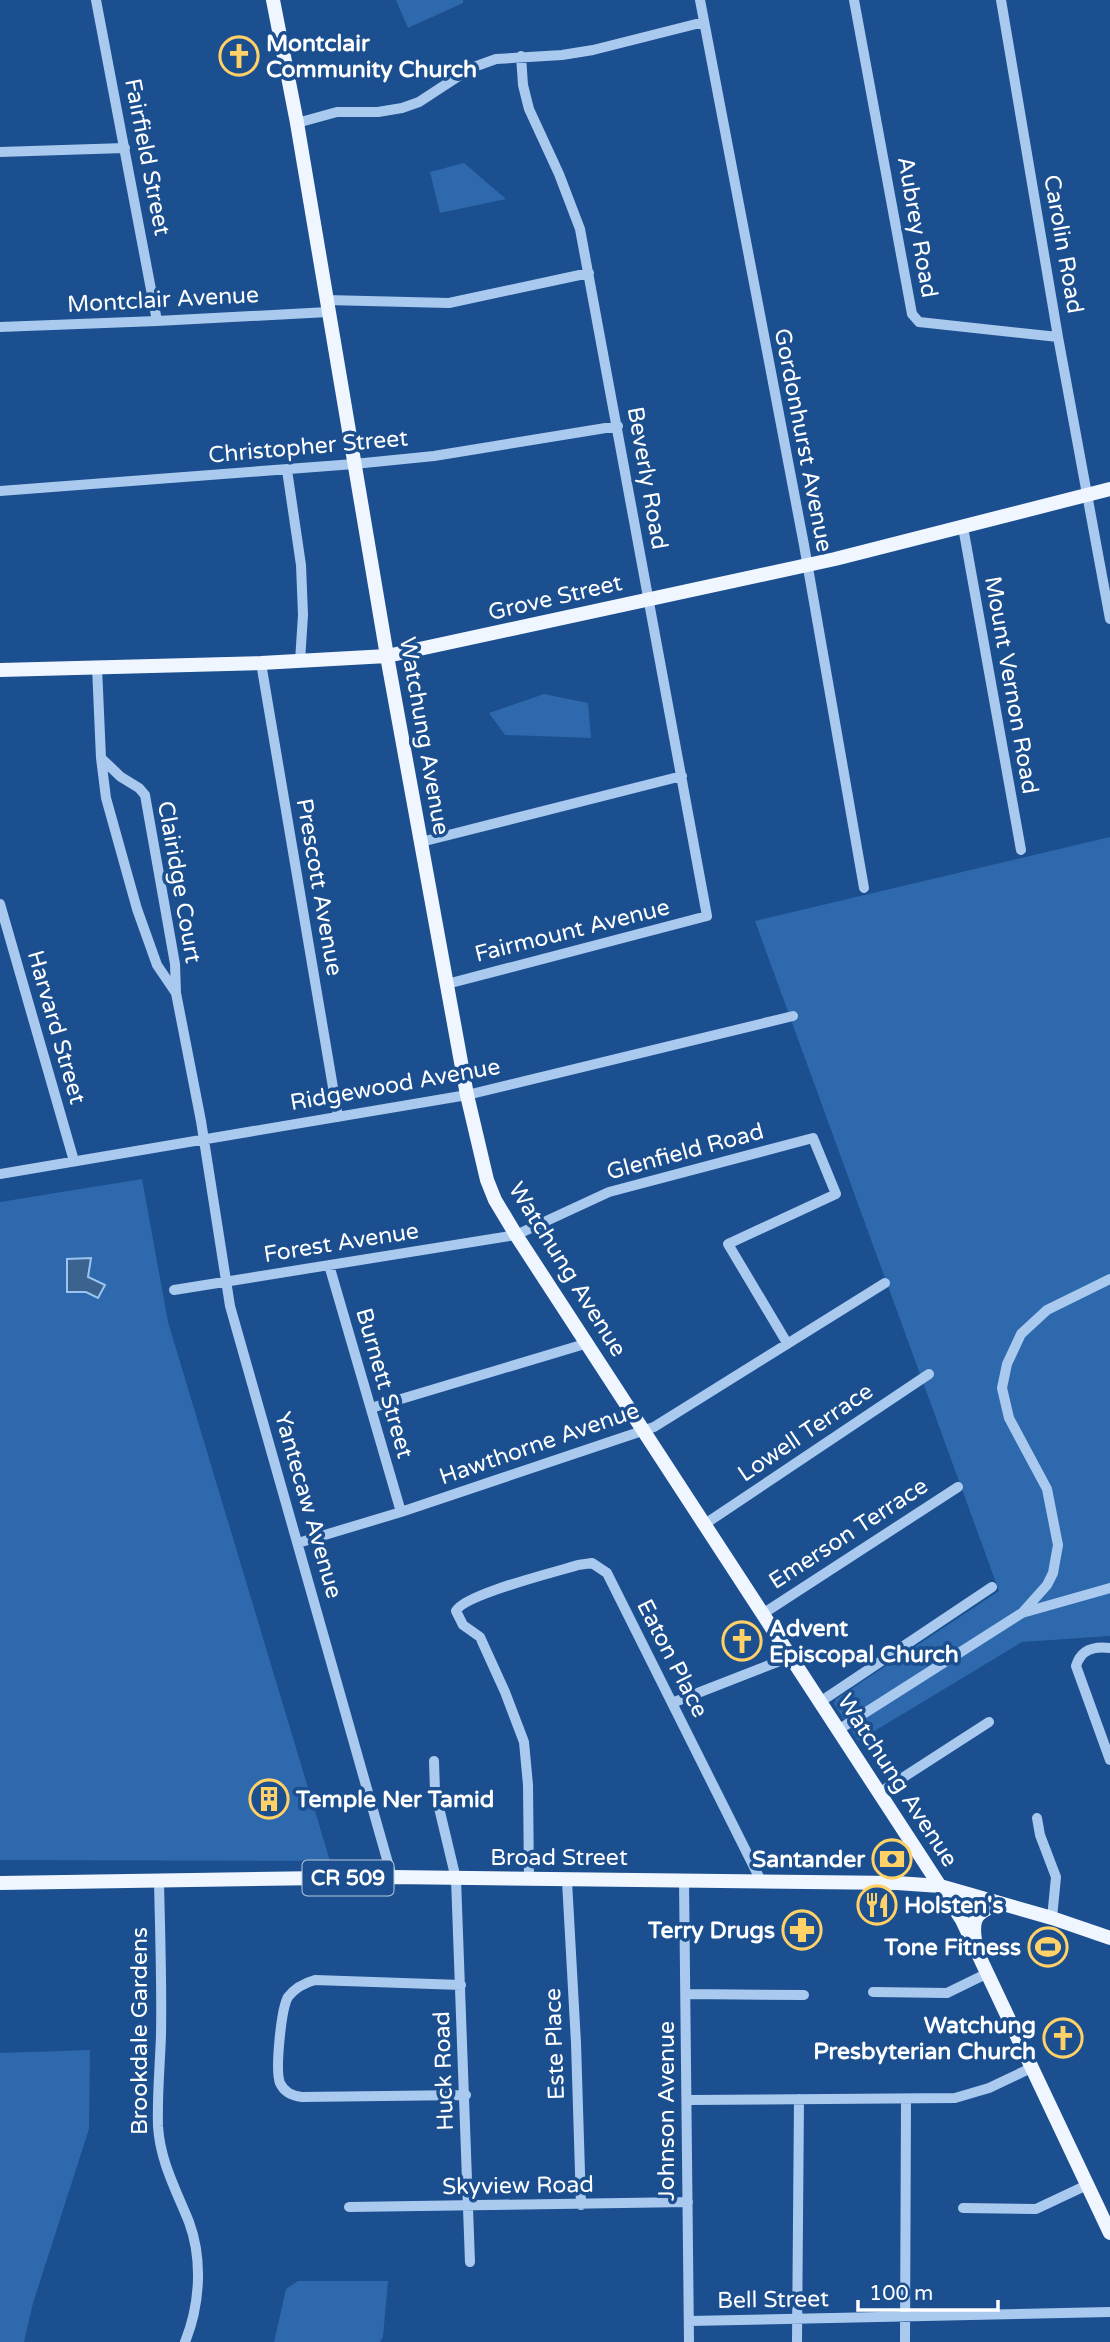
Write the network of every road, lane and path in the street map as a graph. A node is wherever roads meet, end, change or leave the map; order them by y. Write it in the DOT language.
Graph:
graph roads {
  1 [pos="96,0"];
  2 [pos="273,0"];
  3 [pos="700,0"];
  4 [pos="855,0"];
  5 [pos="1001,0"];
  6 [pos="704,22"];
  7 [pos="522,56"];
  8 [pos="297,123"];
  9 [pos="125,148"];
  10 [pos="0,152"];
  11 [pos="589,273"];
  12 [pos="327,306"];
  13 [pos="157,321"];
  14 [pos="0,327"];
  15 [pos="1058,337"];
  16 [pos="618,426"];
  17 [pos="354,464"];
  18 [pos="287,470"];
  19 [pos="1110,489"];
  20 [pos="0,491"];
  21 [pos="1087,495"];
  22 [pos="963,527"];
  23 [pos="807,565"];
  24 [pos="649,599"];
  25 [pos="1110,619"];
  26 [pos="387,656"];
  27 [pos="300,661"];
  28 [pos="261,663"];
  29 [pos="97,667"];
  30 [pos="0,670"];
  31 [pos="101,758"];
  32 [pos="682,776"];
  33 [pos="131,783"];
  34 [pos="106,798"];
  35 [pos="421,842"];
  36 [pos="1021,850"];
  37 [pos="864,888"];
  38 [pos="0,904"];
  39 [pos="707,916"];
  40 [pos="447,984"];
  41 [pos="176,993"];
  42 [pos="793,1016"];
  43 [pos="467,1095"];
  44 [pos="338,1117"];
  45 [pos="204,1140"];
  46 [pos="74,1161"];
  47 [pos="0,1174"];
  48 [pos="516,1235"];
  49 [pos="329,1265"];
  50 [pos="1110,1279"];
  51 [pos="225,1283"];
  52 [pos="885,1283"];
  53 [pos="174,1290"];
  54 [pos="588,1343"];
  55 [pos="787,1343"];
  56 [pos="929,1374"];
  57 [pos="370,1408"];
  58 [pos="644,1431"];
  59 [pos="958,1487"];
  60 [pos="401,1512"];
  61 [pos="705,1524"];
  62 [pos="298,1543"];
  63 [pos="992,1587"];
  64 [pos="1110,1588"];
  65 [pos="762,1612"];
  66 [pos="1022,1613"];
  67 [pos="1110,1648"];
  68 [pos="790,1657"];
  69 [pos="820,1702"];
  70 [pos="672,1703"];
  71 [pos="989,1722"];
  72 [pos="838,1731"];
  73 [pos="1110,1760"];
  74 [pos="434,1761"];
  75 [pos="879,1793"];
  76 [pos="1037,1818"];
  77 [pos="393,1877"];
  78 [pos="456,1879"];
  79 [pos="159,1880"];
  80 [pos="529,1880"];
  81 [pos="684,1880"];
  82 [pos="568,1881"];
  83 [pos="761,1881"];
  84 [pos="0,1883"];
  85 [pos="940,1886"];
  86 [pos="1000,1903"];
  87 [pos="1052,1917"];
  88 [pos="1110,1938"];
  89 [pos="976,1948"];
  90 [pos="988,1973"];
  91 [pos="461,1984"];
  92 [pos="873,1992"];
  93 [pos="686,1994"];
  94 [pos="804,1995"];
  95 [pos="1031,2068"];
  96 [pos="466,2095"];
  97 [pos="799,2099"];
  98 [pos="906,2099"];
  99 [pos="688,2101"];
  100 [pos="1087,2185"];
  101 [pos="688,2202"];
  102 [pos="581,2205"];
  103 [pos="349,2207"];
  104 [pos="468,2207"];
  105 [pos="963,2208"];
  106 [pos="1110,2233"];
  107 [pos="470,2262"];
  108 [pos="1110,2312"];
  109 [pos="905,2317"];
  110 [pos="797,2319"];
  111 [pos="689,2321"];
  112 [pos="185,2342"];
  113 [pos="689,2342"];
  114 [pos="797,2342"];
  115 [pos="905,2342"];
  1 -- 9 [label="street, Fairfield Street"];
  2 -- 8 [label="main road, Watchung Avenue"];
  3 -- 6 [label="street, Gordonhurst Avenue"];
  4 -- 15 [label="street, Aubrey Road"];
  5 -- 15 [label="street, Carolin Road"];
  6 -- 7 [label="street"];
  6 -- 23 [label="street, Gordonhurst Avenue"];
  7 -- 8 [label="street"];
  7 -- 11 [label="street, Beverly Road"];
  8 -- 12 [label="main road, Watchung Avenue"];
  9 -- 10 [label="street"];
  9 -- 13 [label="street, Fairfield Street"];
  11 -- 12 [label="street, Montclair Avenue"];
  11 -- 16 [label="street, Beverly Road"];
  12 -- 13 [label="street, Montclair Avenue"];
  12 -- 17 [label="main road, Watchung Avenue"];
  13 -- 14 [label="street, Montclair Avenue"];
  15 -- 21 [label="street, Carolin Road"];
  16 -- 17 [label="street, Christopher Street"];
  16 -- 24 [label="street, Beverly Road"];
  17 -- 18 [label="street, Christopher Street"];
  17 -- 26 [label="main road, Watchung Avenue"];
  18 -- 20 [label="street, Christopher Street"];
  18 -- 27 [label="street"];
  19 -- 21 [label="main road, Grove Street"];
  21 -- 22 [label="main road, Grove Street"];
  21 -- 25 [label="street, Carolin Road"];
  22 -- 23 [label="main road, Grove Street"];
  22 -- 36 [label="street, Mount Vernon Road"];
  23 -- 24 [label="main road, Grove Street"];
  23 -- 37 [label="street, Gordonhurst Avenue"];
  24 -- 26 [label="main road, Grove Street"];
  24 -- 32 [label="street, Beverly Road"];
  26 -- 27 [label="main road, Grove Street"];
  26 -- 35 [label="main road, Watchung Avenue"];
  27 -- 28 [label="main road, Grove Street"];
  28 -- 29 [label="main road, Grove Street"];
  28 -- 44 [label="street, Prescott Avenue"];
  29 -- 30 [label="main road, Grove Street"];
  29 -- 31 [label="street, Clairidge Court"];
  31 -- 33 [label="street, Clairidge Court"];
  31 -- 34 [label="street, Clairidge Court"];
  32 -- 35 [label="street"];
  32 -- 39 [label="street, Beverly Road"];
  33 -- 34 [label="street, Clairidge Court"];
  33 -- 41 [label="street, Clairidge Court"];
  34 -- 41 [label="street, Clairidge Court"];
  35 -- 40 [label="main road, Watchung Avenue"];
  38 -- 46 [label="street, Harvard Street"];
  39 -- 40 [label="street, Fairmount Avenue"];
  40 -- 43 [label="main road, Watchung Avenue"];
  41 -- 45 [label="street, Clairidge Court"];
  42 -- 43 [label="street, Ridgewood Avenue"];
  43 -- 44 [label="street, Ridgewood Avenue"];
  43 -- 48 [label="main road, Watchung Avenue"];
  44 -- 45 [label="street, Ridgewood Avenue"];
  45 -- 46 [label="street, Ridgewood Avenue"];
  45 -- 51 [label="street, Yantecaw Avenue"];
  46 -- 47 [label="street, Ridgewood Avenue"];
  48 -- 49 [label="street, Forest Avenue"];
  48 -- 54 [label="main road, Watchung Avenue"];
  48 -- 55 [label="street, Glenfield Road"];
  49 -- 51 [label="street, Forest Avenue"];
  49 -- 57 [label="street, Burnett Street"];
  50 -- 66 [label="street"];
  51 -- 53 [label="street, Forest Avenue"];
  51 -- 62 [label="street, Yantecaw Avenue"];
  52 -- 55 [label="street, Hawthorne Avenue"];
  54 -- 57 [label="street"];
  54 -- 58 [label="main road, Watchung Avenue"];
  55 -- 58 [label="street, Hawthorne Avenue"];
  56 -- 61 [label="street, Lowell Terrace"];
  57 -- 60 [label="street, Burnett Street"];
  58 -- 60 [label="street, Hawthorne Avenue"];
  58 -- 61 [label="main road, Watchung Avenue"];
  59 -- 65 [label="street, Emerson Terrace"];
  60 -- 62 [label="street, Hawthorne Avenue"];
  61 -- 65 [label="main road, Watchung Avenue"];
  62 -- 77 [label="street, Yantecaw Avenue"];
  63 -- 69 [label="street"];
  64 -- 66 [label="street"];
  65 -- 68 [label="main road, Watchung Avenue"];
  66 -- 72 [label="street"];
  67 -- 73 [label="street"];
  68 -- 69 [label="main road, Watchung Avenue"];
  68 -- 70 [label="street"];
  69 -- 72 [label="main road, Watchung Avenue"];
  70 -- 80 [label="street, Eaton Place"];
  70 -- 83 [label="street, Eaton Place"];
  71 -- 75 [label="street"];
  72 -- 75 [label="main road, Watchung Avenue"];
  74 -- 78 [label="street, Huck Road"];
  75 -- 85 [label="main road, Watchung Avenue"];
  76 -- 87 [label="street"];
  77 -- 78 [label="main road, Broad Street / CR 509"];
  77 -- 79 [label="main road, Broad Street / CR 509"];
  78 -- 80 [label="main road, Broad Street / CR 509"];
  78 -- 91 [label="street, Huck Road"];
  79 -- 84 [label="main road, Broad Street / CR 509"];
  79 -- 112 [label="street, Brookdale Gardens"];
  80 -- 82 [label="main road, Broad Street / CR 509"];
  81 -- 82 [label="main road, Broad Street / CR 509"];
  81 -- 83 [label="main road, Broad Street / CR 509"];
  81 -- 93 [label="street, Johnson Avenue"];
  82 -- 102 [label="street, Este Place"];
  83 -- 85 [label="main road, Broad Street / CR 509"];
  85 -- 86 [label="main road, Broad Street / CR 509"];
  85 -- 89 [label="main road, Watchung Avenue"];
  86 -- 87 [label="main road, Broad Street / CR 509"];
  86 -- 89 [label="main road"];
  87 -- 88 [label="main road, Broad Street / CR 509"];
  89 -- 90 [label="main road, Watchung Avenue"];
  90 -- 92 [label="street"];
  90 -- 95 [label="main road, Watchung Avenue"];
  91 -- 96 [label="street, Huck Road"];
  91 -- 96 [label="street"];
  93 -- 94 [label="street"];
  93 -- 99 [label="street, Johnson Avenue"];
  95 -- 98 [label="street"];
  95 -- 100 [label="main road, Watchung Avenue"];
  96 -- 104 [label="street, Huck Road"];
  97 -- 98 [label="street"];
  97 -- 99 [label="street"];
  97 -- 110 [label="street"];
  98 -- 109 [label="street"];
  99 -- 101 [label="street, Johnson Avenue"];
  100 -- 105 [label="street"];
  100 -- 106 [label="main road, Watchung Avenue"];
  101 -- 102 [label="street, Skyview Road"];
  101 -- 111 [label="street, Johnson Avenue"];
  102 -- 104 [label="street, Skyview Road"];
  103 -- 104 [label="street, Skyview Road"];
  104 -- 107 [label="street, Huck Road"];
  108 -- 109 [label="street, Bell Street"];
  109 -- 110 [label="street, Bell Street"];
  109 -- 115 [label="street"];
  110 -- 111 [label="street, Bell Street"];
  110 -- 114 [label="street"];
  111 -- 113 [label="street, Johnson Avenue"];
}
